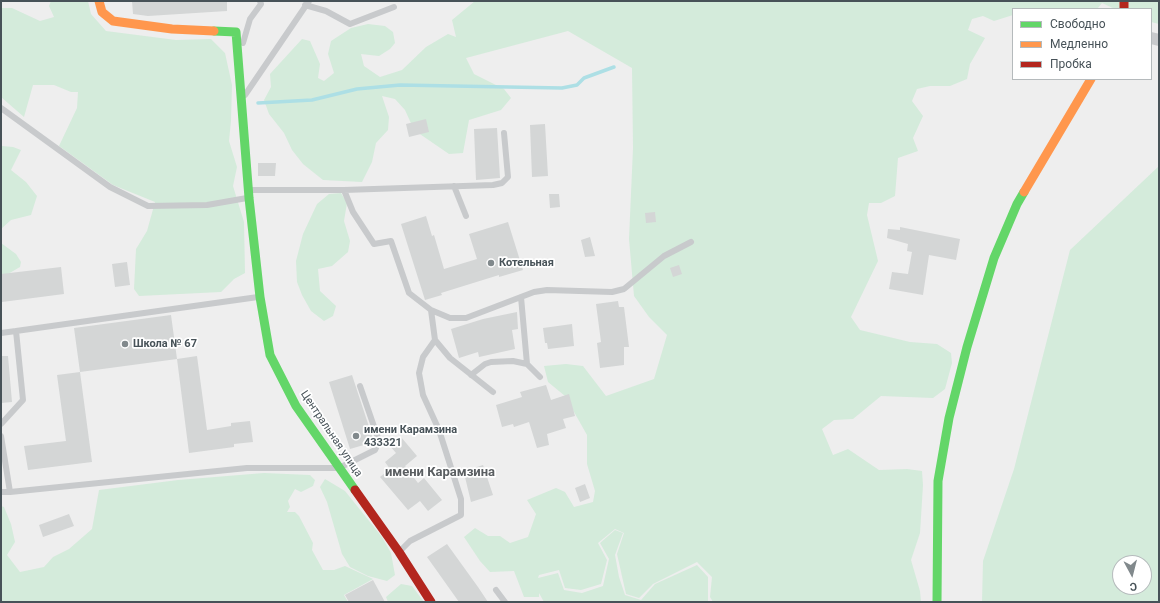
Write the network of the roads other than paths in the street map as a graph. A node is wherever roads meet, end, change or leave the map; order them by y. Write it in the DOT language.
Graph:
graph roads {
  1 [pos="99,1"];
  2 [pos="260,1"];
  3 [pos="306,2"];
  4 [pos="394,7"];
  5 [pos="239,58"];
  6 [pos="1090,80"];
  7 [pos="240,102"];
  8 [pos="1,108"];
  9 [pos="504,133"];
  10 [pos="454,186"];
  11 [pos="344,190"];
  12 [pos="249,194"];
  13 [pos="466,216"];
  14 [pos="691,242"];
  15 [pos="260,297"];
  16 [pos="520,297"];
  17 [pos="431,310"];
  18 [pos="16,331"];
  19 [pos="1,333"];
  20 [pos="435,340"];
  21 [pos="527,364"];
  22 [pos="471,374"];
  23 [pos="540,377"];
  24 [pos="360,386"];
  25 [pos="493,392"];
  26 [pos="1,424"];
  27 [pos="1,436"];
  28 [pos="340,468"];
  29 [pos="1,492"];
  30 [pos="10,492"];
  31 [pos="399,552"];
  32 [pos="496,590"];
  33 [pos="431,602"];
  34 [pos="505,602"];
  35 [pos="937,602"];
  1 -- 5 [label="street, Центральная улица"];
  2 -- 5 [label="lane"];
  3 -- 4 [label="lane"];
  3 -- 7 [label="lane"];
  5 -- 7 [label="street, Центральная улица"];
  6 -- 35 [label="street"];
  7 -- 12 [label="street, Центральная улица"];
  8 -- 12 [label="lane"];
  9 -- 10 [label="lane"];
  10 -- 11 [label="lane"];
  10 -- 13 [label="lane"];
  11 -- 12 [label="lane"];
  11 -- 17 [label="lane"];
  12 -- 15 [label="street, Центральная улица"];
  14 -- 16 [label="lane"];
  15 -- 18 [label="lane"];
  15 -- 28 [label="street, Центральная улица"];
  16 -- 17 [label="lane"];
  16 -- 21 [label="lane"];
  17 -- 20 [label="lane"];
  18 -- 19 [label="lane"];
  18 -- 26 [label="lane"];
  20 -- 22 [label="lane"];
  20 -- 31 [label="lane"];
  21 -- 22 [label="lane"];
  21 -- 23 [label="lane"];
  22 -- 25 [label="lane"];
  24 -- 28 [label="lane"];
  27 -- 30 [label="lane"];
  28 -- 30 [label="lane"];
  28 -- 31 [label="street, Центральная улица"];
  29 -- 30 [label="lane"];
  31 -- 33 [label="street, Центральная улица"];
  32 -- 34 [label="lane"];
}
